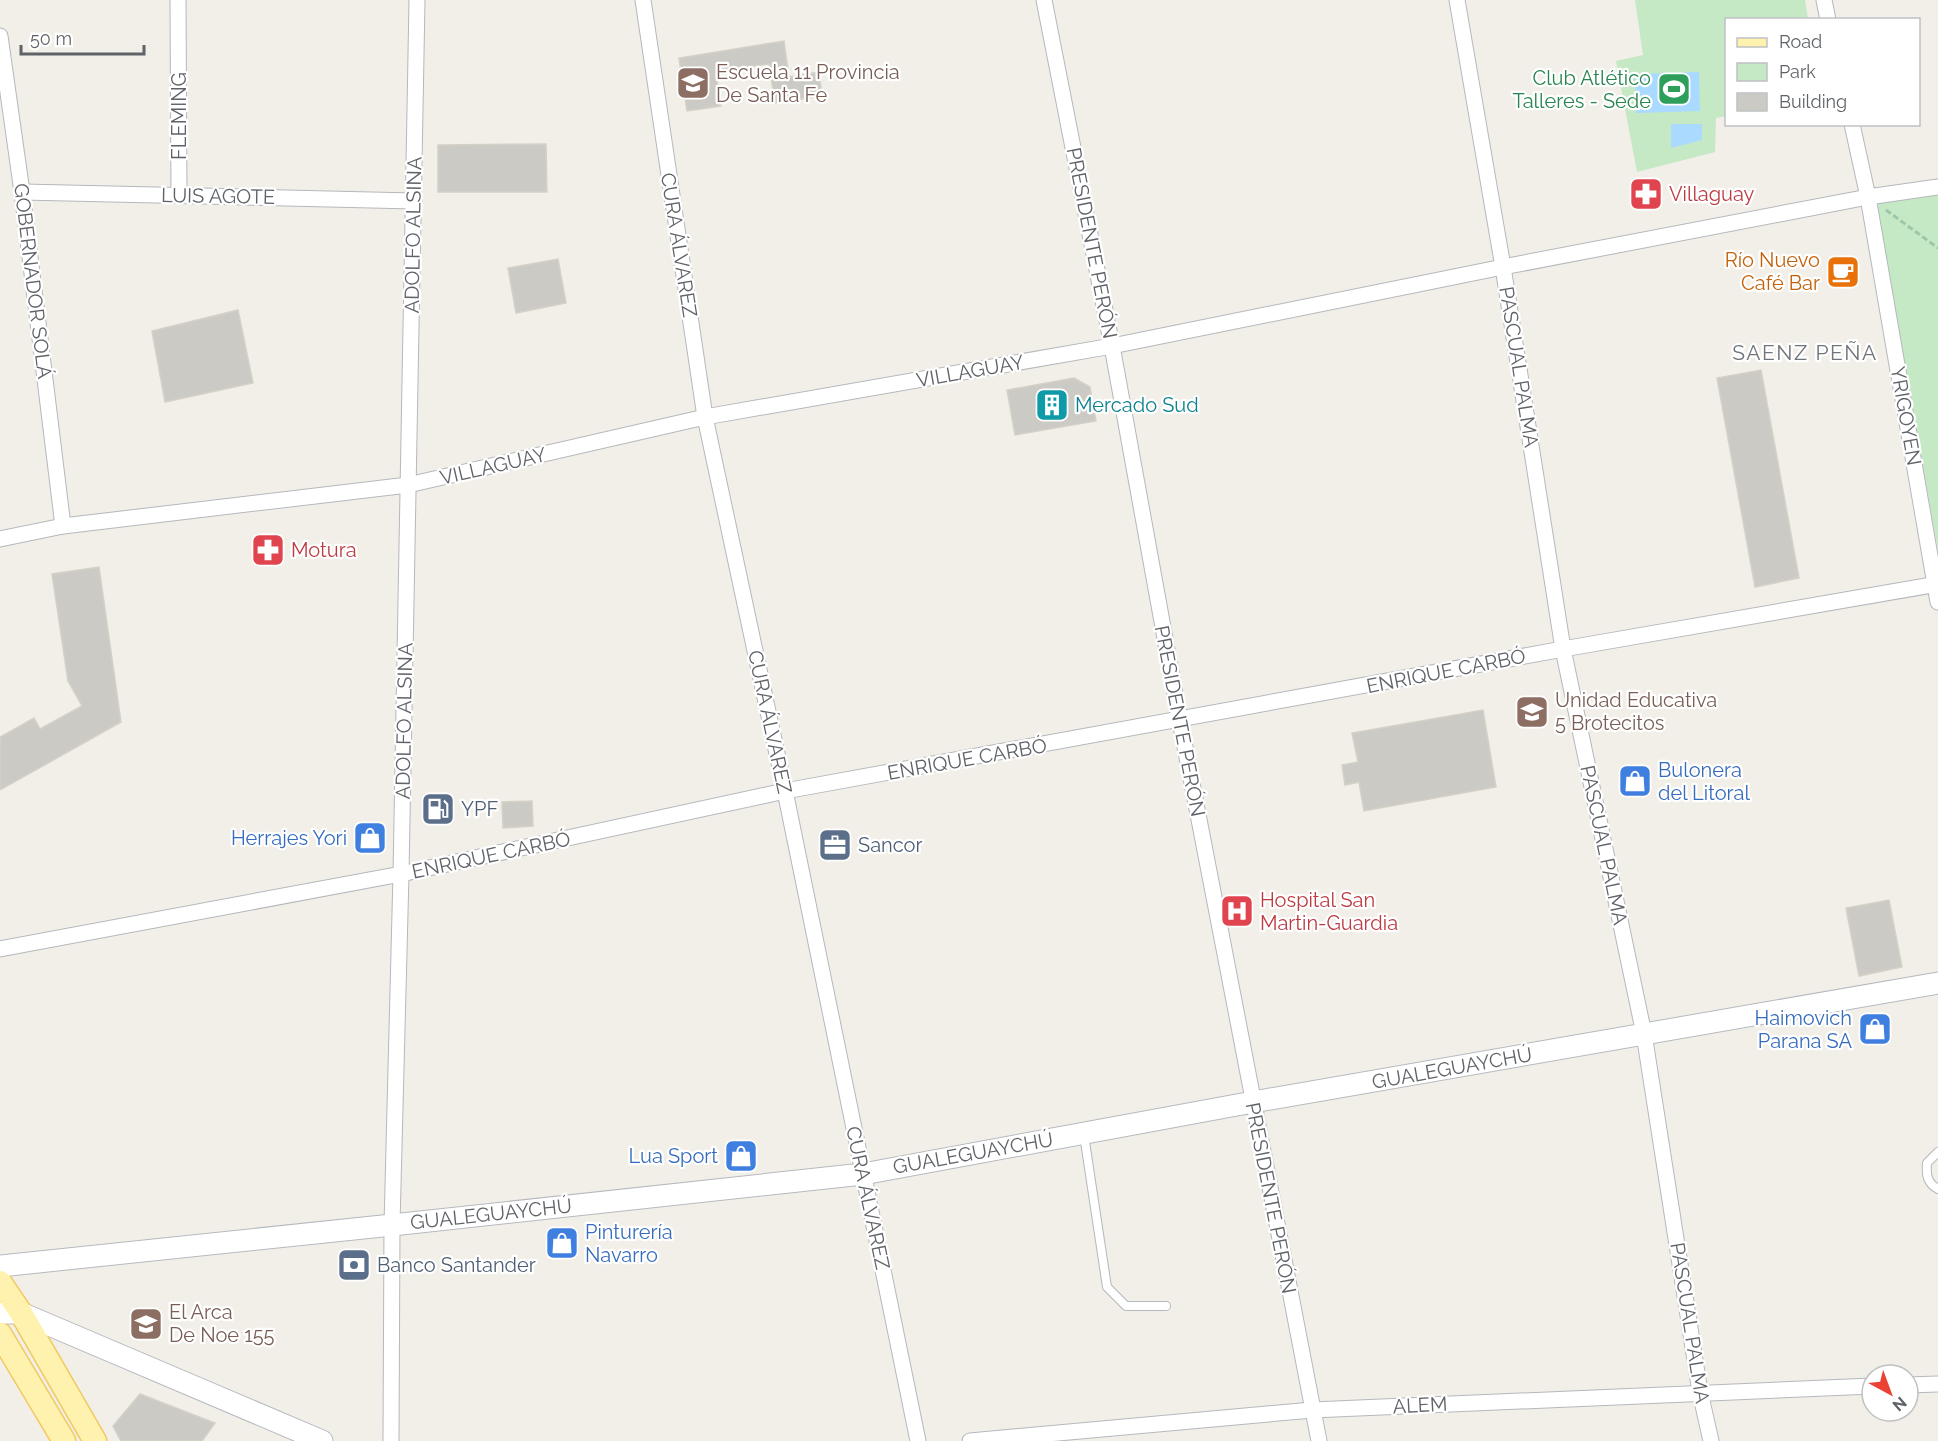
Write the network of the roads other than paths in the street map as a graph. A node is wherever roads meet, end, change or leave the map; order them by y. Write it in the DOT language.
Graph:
graph roads {
  1 [pos="178,0"];
  2 [pos="417,0"];
  3 [pos="643,0"];
  4 [pos="1044,0"];
  5 [pos="1457,0"];
  6 [pos="1824,0"];
  7 [pos="1828,18"];
  8 [pos="0,36"];
  9 [pos="1852,126"];
  10 [pos="1938,187"];
  11 [pos="22,192"];
  12 [pos="179,195"];
  13 [pos="1868,197"];
  14 [pos="414,201"];
  15 [pos="1503,267"];
  16 [pos="1112,346"];
  17 [pos="705,417"];
  18 [pos="408,485"];
  19 [pos="63,526"];
  20 [pos="0,539"];
  21 [pos="1936,584"];
  22 [pos="1938,602"];
  23 [pos="1563,649"];
  24 [pos="1180,721"];
  25 [pos="785,792"];
  26 [pos="401,874"];
  27 [pos="0,949"];
  28 [pos="1938,982"];
  29 [pos="1644,1034"];
  30 [pos="1253,1102"];
  31 [pos="1084,1133"];
  32 [pos="1938,1152"];
  33 [pos="863,1174"];
  34 [pos="1938,1189"];
  35 [pos="392,1225"];
  36 [pos="0,1266"];
  37 [pos="0,1282"];
  38 [pos="1166,1306"];
  39 [pos="10,1313"];
  40 [pos="0,1334"];
  41 [pos="1938,1384"];
  42 [pos="1920,1385"];
  43 [pos="1860,1386"];
  44 [pos="1700,1392"];
  45 [pos="1312,1410"];
  46 [pos="64,1441"];
  47 [pos="94,1441"];
  48 [pos="322,1441"];
  49 [pos="391,1441"];
  50 [pos="918,1441"];
  51 [pos="970,1441"];
  52 [pos="1319,1441"];
  53 [pos="1711,1441"];
  1 -- 12 [label="street, FLEMING"];
  2 -- 14 [label="street, ADOLFO ALSINA"];
  3 -- 17 [label="street, CURA ÁLVAREZ"];
  4 -- 16 [label="street, PRESIDENTE PERÓN"];
  5 -- 15 [label="street, PASCUAL PALMA"];
  6 -- 7 [label="street"];
  8 -- 11 [label="street, GOBERNADOR SOLÁ"];
  9 -- 13 [label="street, YRIGOYEN"];
  10 -- 13 [label="street, VILLAGUAY"];
  11 -- 12 [label="street, LUIS AGOTE"];
  11 -- 19 [label="street, GOBERNADOR SOLÁ"];
  12 -- 14 [label="street, LUIS AGOTE"];
  13 -- 15 [label="street, VILLAGUAY"];
  13 -- 21 [label="street, YRIGOYEN"];
  14 -- 18 [label="street, ADOLFO ALSINA"];
  15 -- 16 [label="street, VILLAGUAY"];
  15 -- 23 [label="street, PASCUAL PALMA"];
  16 -- 17 [label="street, VILLAGUAY"];
  16 -- 24 [label="street, PRESIDENTE PERÓN"];
  17 -- 18 [label="street, VILLAGUAY"];
  17 -- 25 [label="street, CURA ÁLVAREZ"];
  18 -- 19 [label="street, VILLAGUAY"];
  18 -- 26 [label="street, ADOLFO ALSINA"];
  19 -- 20 [label="street, VILLAGUAY"];
  21 -- 22 [label="street, YRIGOYEN"];
  21 -- 23 [label="street, ENRIQUE CARBÓ"];
  23 -- 24 [label="street, ENRIQUE CARBÓ"];
  23 -- 29 [label="street, PASCUAL PALMA"];
  24 -- 25 [label="street, ENRIQUE CARBÓ"];
  24 -- 30 [label="street, PRESIDENTE PERÓN"];
  25 -- 26 [label="street, ENRIQUE CARBÓ"];
  25 -- 33 [label="street, CURA ÁLVAREZ"];
  26 -- 27 [label="street, ENRIQUE CARBÓ"];
  26 -- 35 [label="street, ADOLFO ALSINA"];
  28 -- 29 [label="street, GUALEGUAYCHÚ"];
  29 -- 30 [label="street, GUALEGUAYCHÚ"];
  29 -- 44 [label="street, PASCUAL PALMA"];
  30 -- 31 [label="street, GUALEGUAYCHÚ"];
  30 -- 45 [label="street, PRESIDENTE PERÓN"];
  31 -- 33 [label="street, GUALEGUAYCHÚ"];
  31 -- 38 [label="lane"];
  32 -- 34 [label="lane"];
  33 -- 35 [label="street, GUALEGUAYCHÚ"];
  33 -- 50 [label="street, CURA ÁLVAREZ"];
  35 -- 36 [label="street, GUALEGUAYCHÚ"];
  35 -- 49 [label="street, ADOLFO ALSINA"];
  37 -- 39 [label="main road"];
  39 -- 47 [label="main road"];
  39 -- 48 [label="street"];
  40 -- 46 [label="main road"];
  41 -- 42 [label="street"];
  43 -- 44 [label="street, ALEM"];
  44 -- 45 [label="street, ALEM"];
  44 -- 53 [label="street, PASCUAL PALMA"];
  45 -- 51 [label="street, ALEM"];
  45 -- 52 [label="street, PRESIDENTE PERÓN"];
}
